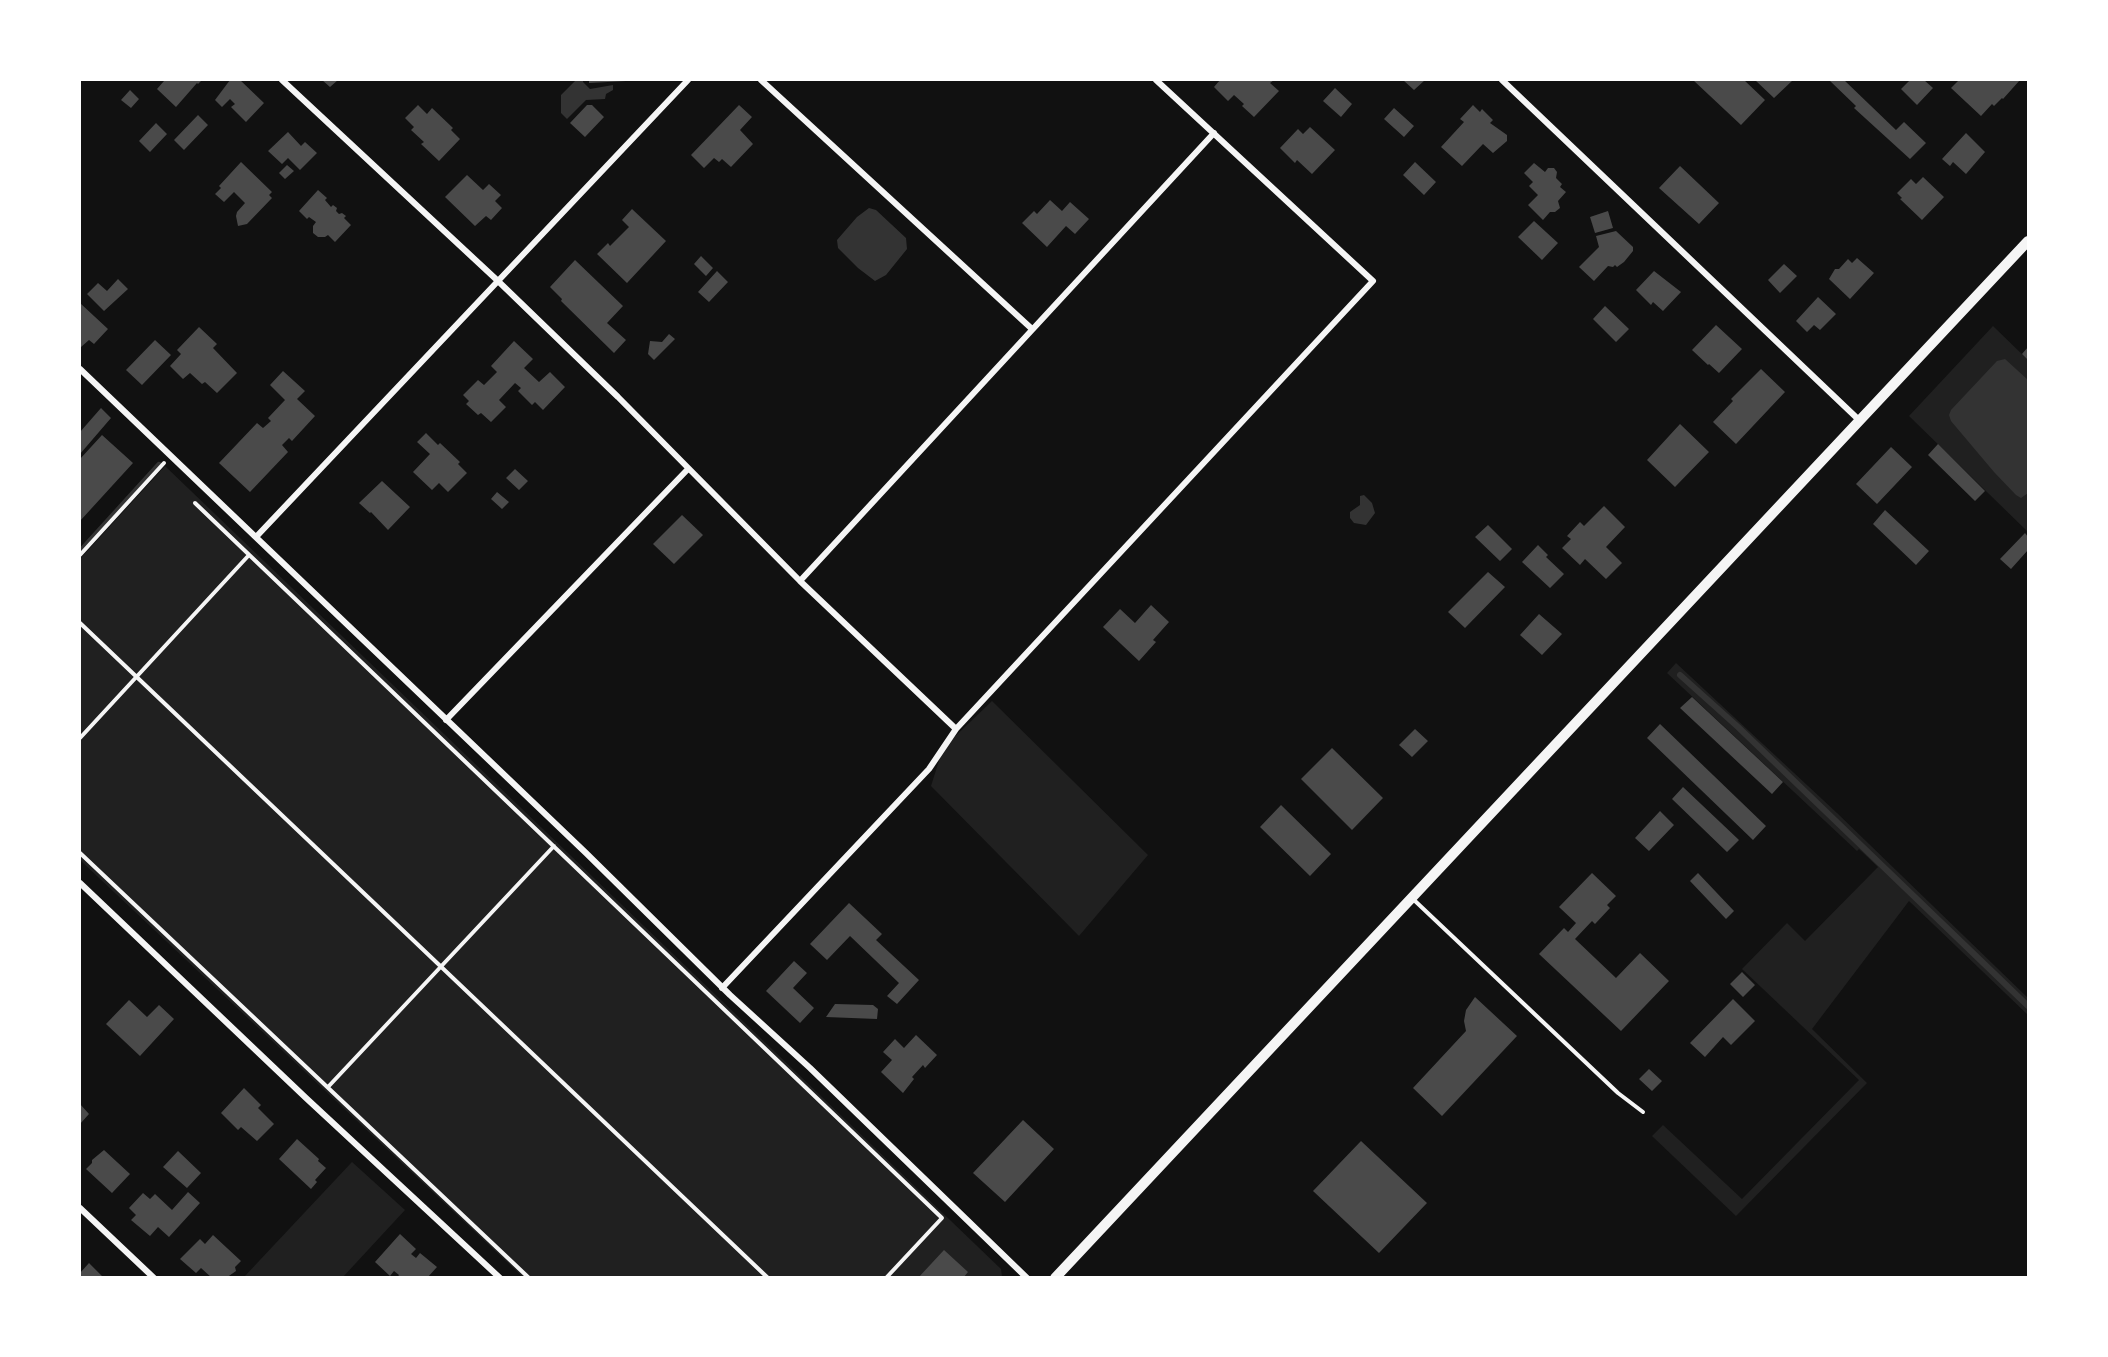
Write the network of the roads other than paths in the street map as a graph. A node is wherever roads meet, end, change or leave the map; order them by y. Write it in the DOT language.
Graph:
graph roads {
  1 [pos="282,80"];
  2 [pos="688,80"];
  3 [pos="761,80"];
  4 [pos="1156,80"];
  5 [pos="1502,80"];
  6 [pos="1214,133"];
  7 [pos="2028,241"];
  8 [pos="498,281"];
  9 [pos="1032,329"];
  10 [pos="80,369"];
  11 [pos="1859,420"];
  12 [pos="688,469"];
  13 [pos="256,537"];
  14 [pos="800,581"];
  15 [pos="446,720"];
  16 [pos="956,729"];
  17 [pos="80,883"];
  18 [pos="1411,898"];
  19 [pos="722,988"];
  20 [pos="1643,1112"];
  21 [pos="80,1208"];
  22 [pos="154,1277"];
  23 [pos="500,1278"];
  24 [pos="1027,1278"];
  25 [pos="1055,1278"];
  1 -- 8 [label="street"];
  2 -- 8 [label="street"];
  3 -- 9 [label="street"];
  4 -- 6 [label="street"];
  5 -- 11 [label="street"];
  6 -- 9 [label="street"];
  6 -- 16 [label="street"];
  7 -- 11 [label="main road"];
  8 -- 12 [label="street"];
  8 -- 13 [label="street"];
  9 -- 14 [label="street"];
  10 -- 13 [label="street"];
  11 -- 18 [label="main road"];
  12 -- 14 [label="street"];
  12 -- 15 [label="street"];
  13 -- 15 [label="street"];
  14 -- 16 [label="street"];
  15 -- 19 [label="street"];
  16 -- 19 [label="street"];
  17 -- 23 [label="street"];
  18 -- 20 [label="lane"];
  18 -- 25 [label="main road"];
  19 -- 24 [label="street"];
  21 -- 22 [label="street"];
}
